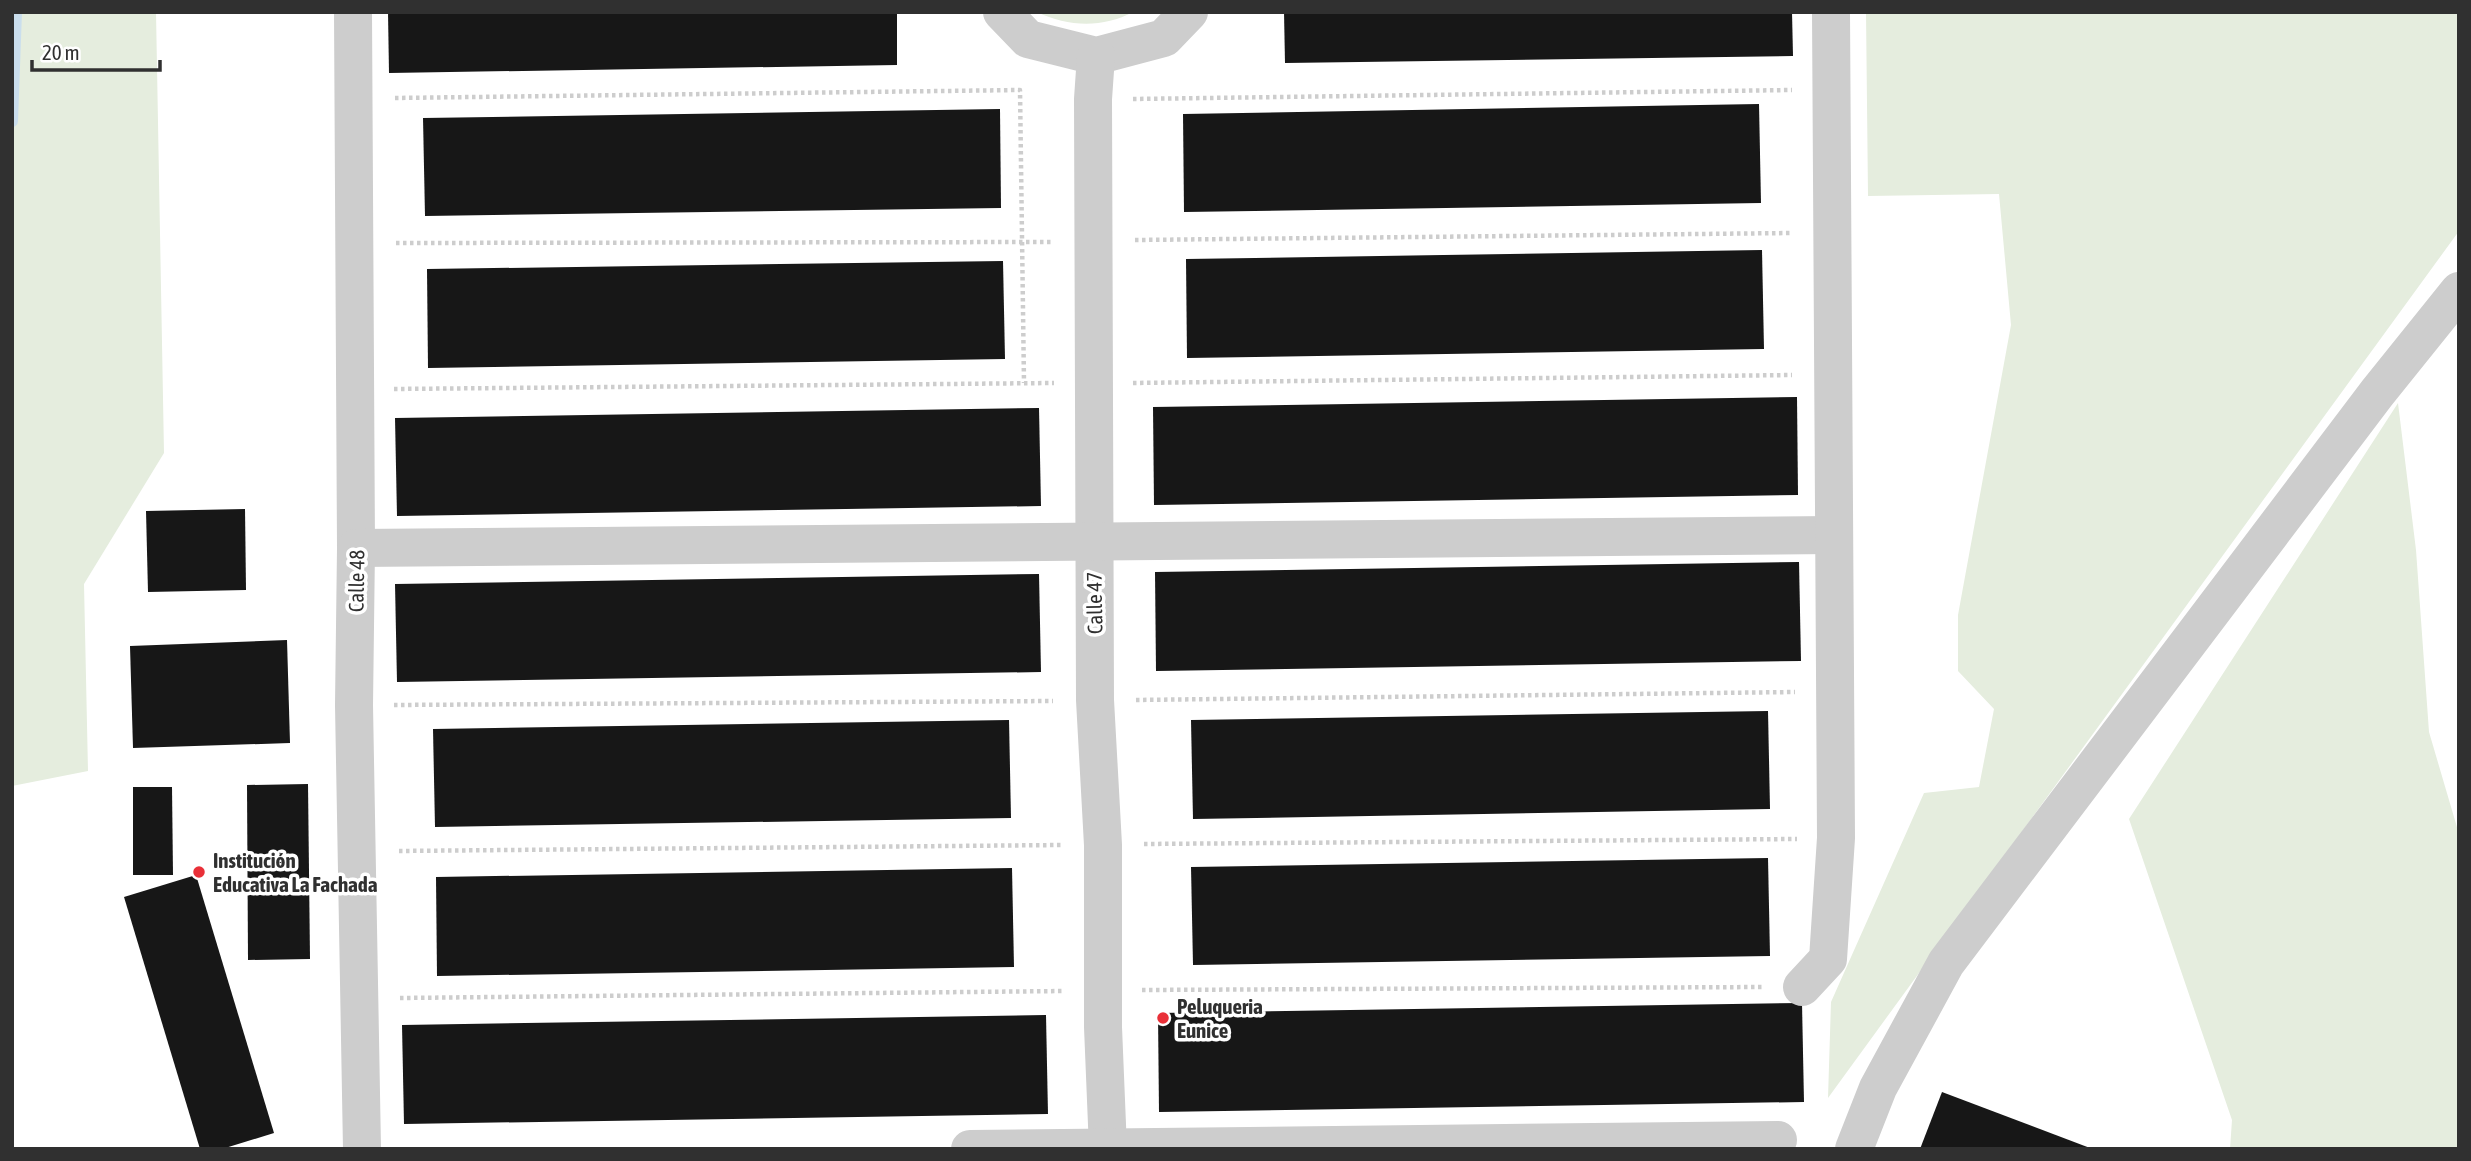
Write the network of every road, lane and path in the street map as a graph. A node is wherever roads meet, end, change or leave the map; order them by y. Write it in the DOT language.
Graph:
graph roads {
  1 [pos="353,12"];
  2 [pos="1002,12"];
  3 [pos="1189,12"];
  4 [pos="1831,12"];
  5 [pos="1096,56"];
  6 [pos="1832,90"];
  7 [pos="352,99"];
  8 [pos="1093,99"];
  9 [pos="2459,291"];
  10 [pos="1024,383"];
  11 [pos="1833,535"];
  12 [pos="1093,541"];
  13 [pos="356,548"];
  14 [pos="1802,987"];
  15 [pos="1777,1140"];
  16 [pos="1108,1148"];
  17 [pos="362,1149"];
  18 [pos="970,1149"];
  19 [pos="1854,1149"];
  1 -- 7 [label="street, Calle 48"];
  2 -- 5 [label="street"];
  3 -- 5 [label="street"];
  4 -- 6 [label="street"];
  5 -- 8 [label="street, Calle 47"];
  6 -- 8 [label="path"];
  6 -- 11 [label="street"];
  7 -- 10 [label="path"];
  7 -- 13 [label="street, Calle 48"];
  8 -- 12 [label="street, Calle 47"];
  9 -- 19 [label="street"];
  11 -- 12 [label="street"];
  11 -- 14 [label="street"];
  12 -- 13 [label="street"];
  12 -- 16 [label="street, Calle 47"];
  13 -- 17 [label="street, Calle 48"];
  15 -- 16 [label="street"];
  16 -- 18 [label="street"];
}
